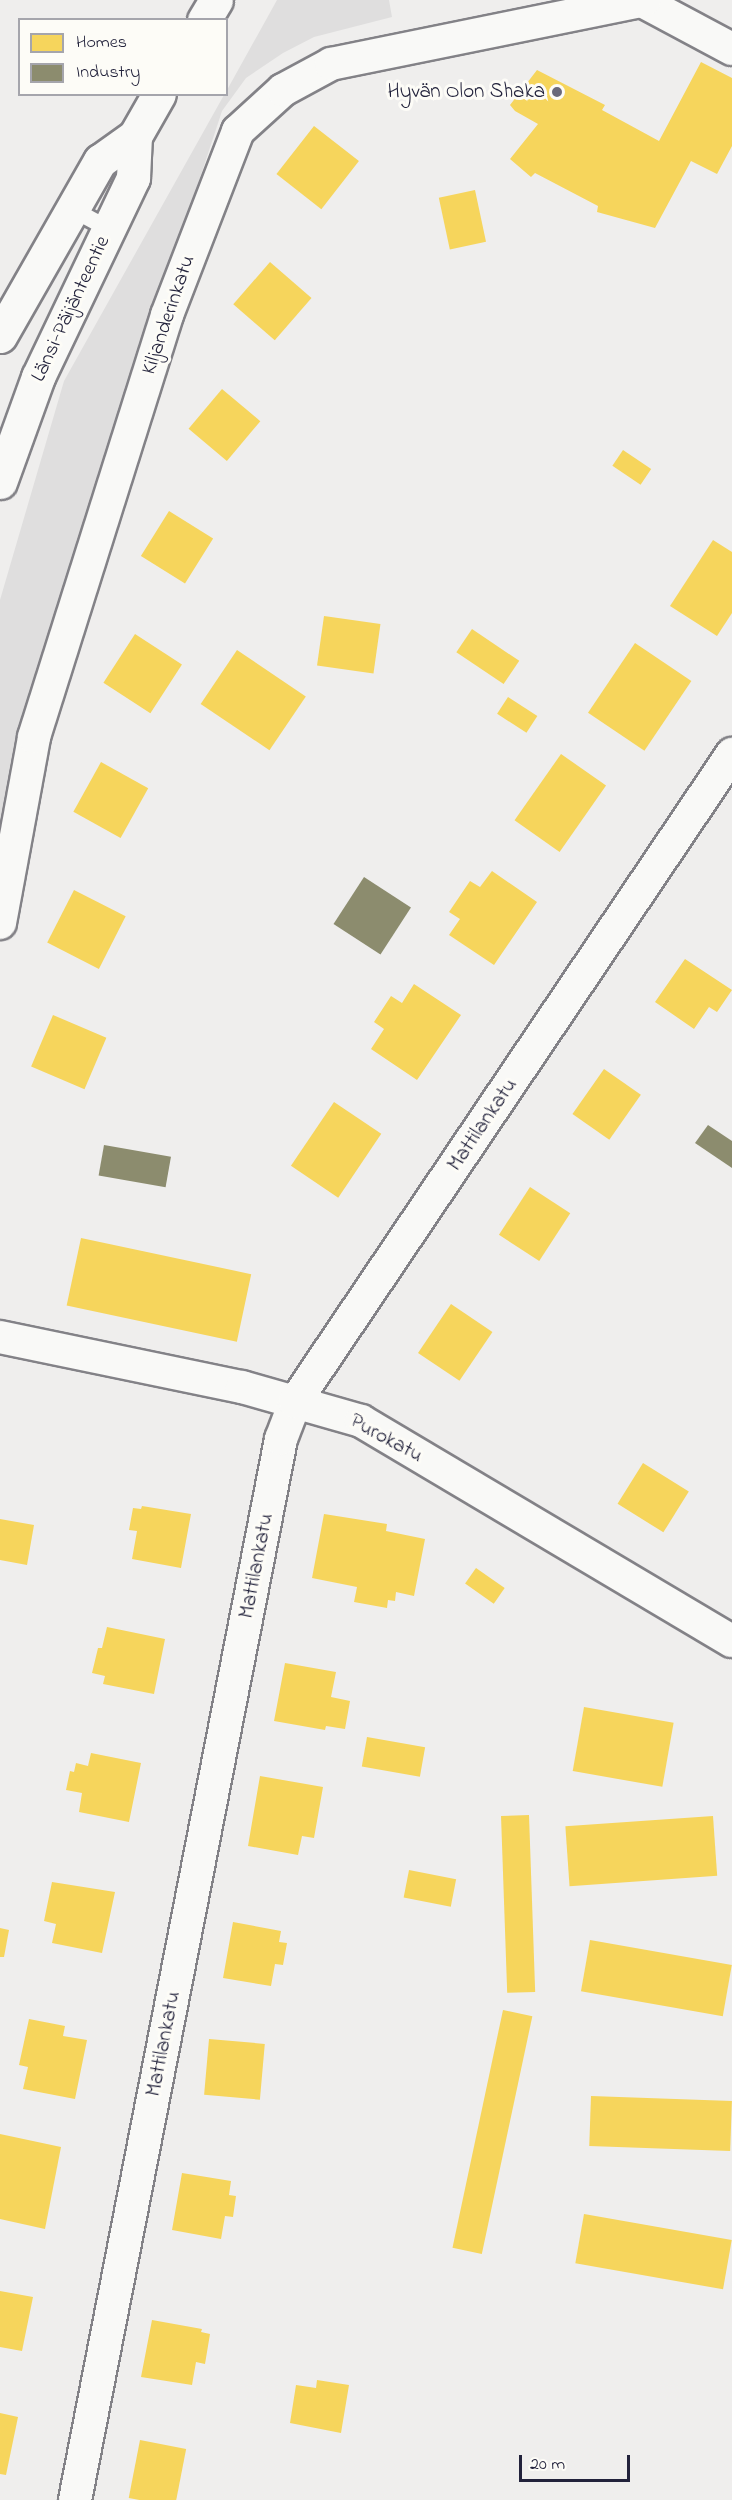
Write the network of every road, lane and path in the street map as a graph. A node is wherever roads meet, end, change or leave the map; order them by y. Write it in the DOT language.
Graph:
graph roads {
  1 [pos="216,0"];
  2 [pos="643,1"];
  3 [pos="205,18"];
  4 [pos="732,49"];
  5 [pos="158,96"];
  6 [pos="135,135"];
  7 [pos="72,209"];
  8 [pos="108,229"];
  9 [pos="0,336"];
  10 [pos="0,482"];
  11 [pos="732,754"];
  12 [pos="0,923"];
  13 [pos="0,1337"];
  14 [pos="295,1402"];
  15 [pos="732,1641"];
  16 [pos="75,2500"];
  1 -- 3 [label="main road"];
  2 -- 4 [label="street"];
  2 -- 12 [label="street, Kiljanderinkatu"];
  5 -- 6 [label="main road, Länsi-Päijänteentie"];
  6 -- 7 [label="main road, Länsi-Päijänteentie"];
  6 -- 8 [label="main road, Länsi-Päijänteentie"];
  7 -- 8 [label="lane"];
  7 -- 9 [label="main road, Länsi-Päijänteentie"];
  8 -- 10 [label="main road, Länsi-Päijänteentie"];
  11 -- 14 [label="street, Mattilankatu"];
  13 -- 14 [label="street, Purokatu"];
  14 -- 15 [label="street, Purokatu"];
  14 -- 16 [label="street, Mattilankatu"];
}
